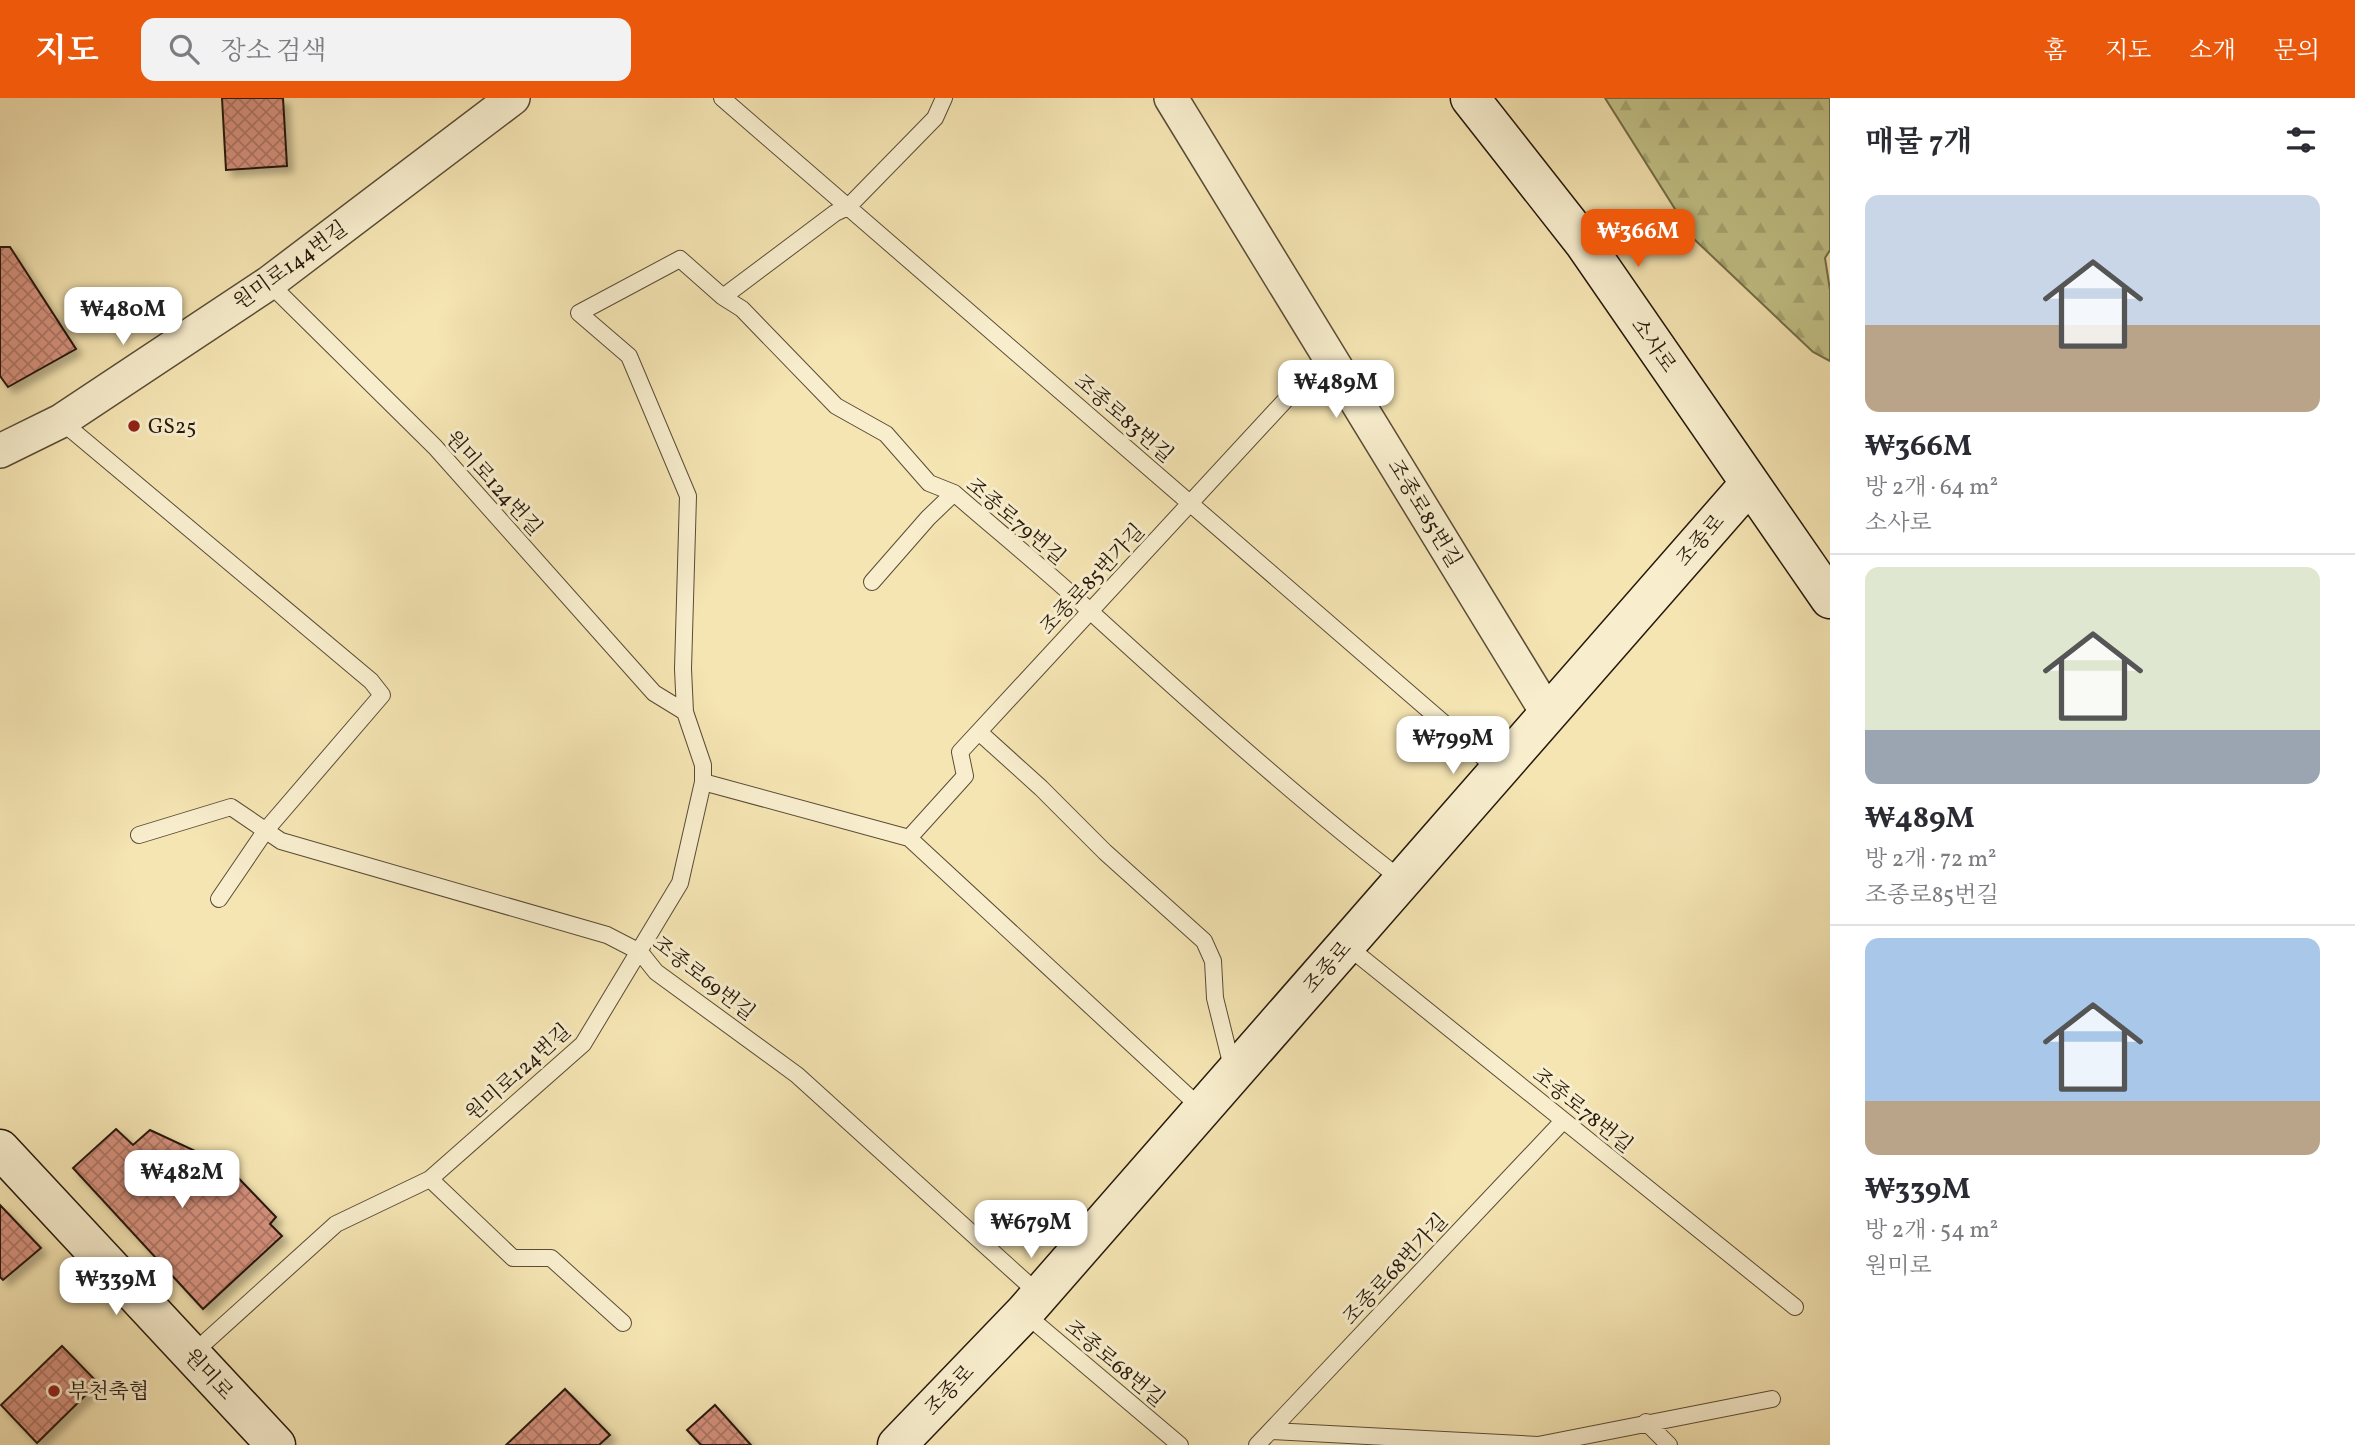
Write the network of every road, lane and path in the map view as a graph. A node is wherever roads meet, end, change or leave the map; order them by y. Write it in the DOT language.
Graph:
graph roads {
  1 [pos="513,98"];
  2 [pos="722,98"];
  3 [pos="1171,98"];
  4 [pos="1470,98"];
  5 [pos="939,100"];
  6 [pos="848,207"];
  7 [pos="269,283"];
  8 [pos="723,297"];
  9 [pos="1328,354"];
  10 [pos="61,421"];
  11 [pos="0,451"];
  12 [pos="1750,483"];
  13 [pos="954,493"];
  14 [pos="1190,503"];
  15 [pos="872,582"];
  16 [pos="1830,599"];
  17 [pos="1091,611"];
  18 [pos="685,712"];
  19 [pos="1548,714"];
  20 [pos="979,732"];
  21 [pos="1498,770"];
  22 [pos="704,782"];
  23 [pos="266,830"];
  24 [pos="139,835"];
  25 [pos="909,838"];
  26 [pos="1402,880"];
  27 [pos="219,899"];
  28 [pos="1346,945"];
  29 [pos="640,952"];
  30 [pos="1234,1073"];
  31 [pos="1202,1109"];
  32 [pos="1563,1121"];
  33 [pos="0,1149"];
  34 [pos="430,1179"];
  35 [pos="1032,1304"];
  36 [pos="1795,1307"];
  37 [pos="623,1323"];
  38 [pos="191,1355"];
  39 [pos="1772,1399"];
  40 [pos="1646,1422"];
  41 [pos="1272,1431"];
  42 [pos="1429,1442"];
  43 [pos="276,1445"];
  44 [pos="897,1445"];
  45 [pos="1180,1445"];
  46 [pos="1257,1445"];
  47 [pos="1668,1445"];
  1 -- 7 [label="street, 원미로144번길"];
  2 -- 6 [label="lane, 조종로83번길"];
  3 -- 9 [label="street, 조종로85번길"];
  4 -- 12 [label="street, 소사로"];
  5 -- 6 [label="lane"];
  6 -- 8 [label="lane"];
  6 -- 14 [label="lane, 조종로83번길"];
  7 -- 10 [label="street, 원미로144번길"];
  7 -- 18 [label="lane, 원미로124번길"];
  8 -- 13 [label="lane, 조종로79번길"];
  8 -- 18 [label="lane, 원미로124번길"];
  9 -- 14 [label="lane, 조종로85번가길"];
  9 -- 19 [label="street, 조종로85번길"];
  10 -- 11 [label="street, 원미로144번길"];
  10 -- 23 [label="lane"];
  12 -- 16 [label="street, 소사로"];
  12 -- 19 [label="street, 조종로"];
  13 -- 15 [label="lane"];
  13 -- 17 [label="lane, 조종로79번길"];
  14 -- 17 [label="lane, 조종로85번가길"];
  14 -- 21 [label="lane, 조종로83번길"];
  17 -- 20 [label="lane, 조종로85번가길"];
  17 -- 26 [label="lane, 조종로79번길"];
  18 -- 22 [label="lane, 원미로124번길"];
  19 -- 21 [label="street, 조종로"];
  20 -- 25 [label="lane, 조종로85번가길"];
  20 -- 30 [label="lane"];
  21 -- 26 [label="street, 조종로"];
  22 -- 25 [label="lane"];
  22 -- 29 [label="lane, 원미로124번길"];
  23 -- 24 [label="lane, 조종로69번길"];
  23 -- 27 [label="lane"];
  23 -- 29 [label="lane, 조종로69번길"];
  25 -- 31 [label="lane"];
  26 -- 28 [label="street, 조종로"];
  28 -- 30 [label="street, 조종로"];
  28 -- 32 [label="lane, 조종로78번길"];
  29 -- 34 [label="lane, 원미로124번길"];
  29 -- 35 [label="lane, 조종로69번길"];
  30 -- 31 [label="street, 조종로"];
  31 -- 35 [label="street, 조종로"];
  32 -- 36 [label="lane, 조종로78번길"];
  32 -- 41 [label="lane, 조종로68번가길"];
  33 -- 38 [label="street, 원미로"];
  34 -- 37 [label="lane"];
  34 -- 38 [label="lane, 원미로124번길"];
  35 -- 44 [label="street, 조종로"];
  35 -- 45 [label="lane, 조종로68번길"];
  38 -- 43 [label="street, 원미로"];
  39 -- 40 [label="lane"];
  40 -- 42 [label="lane"];
  40 -- 47 [label="lane"];
  41 -- 42 [label="lane"];
  41 -- 46 [label="lane, 조종로68번가길"];
}
